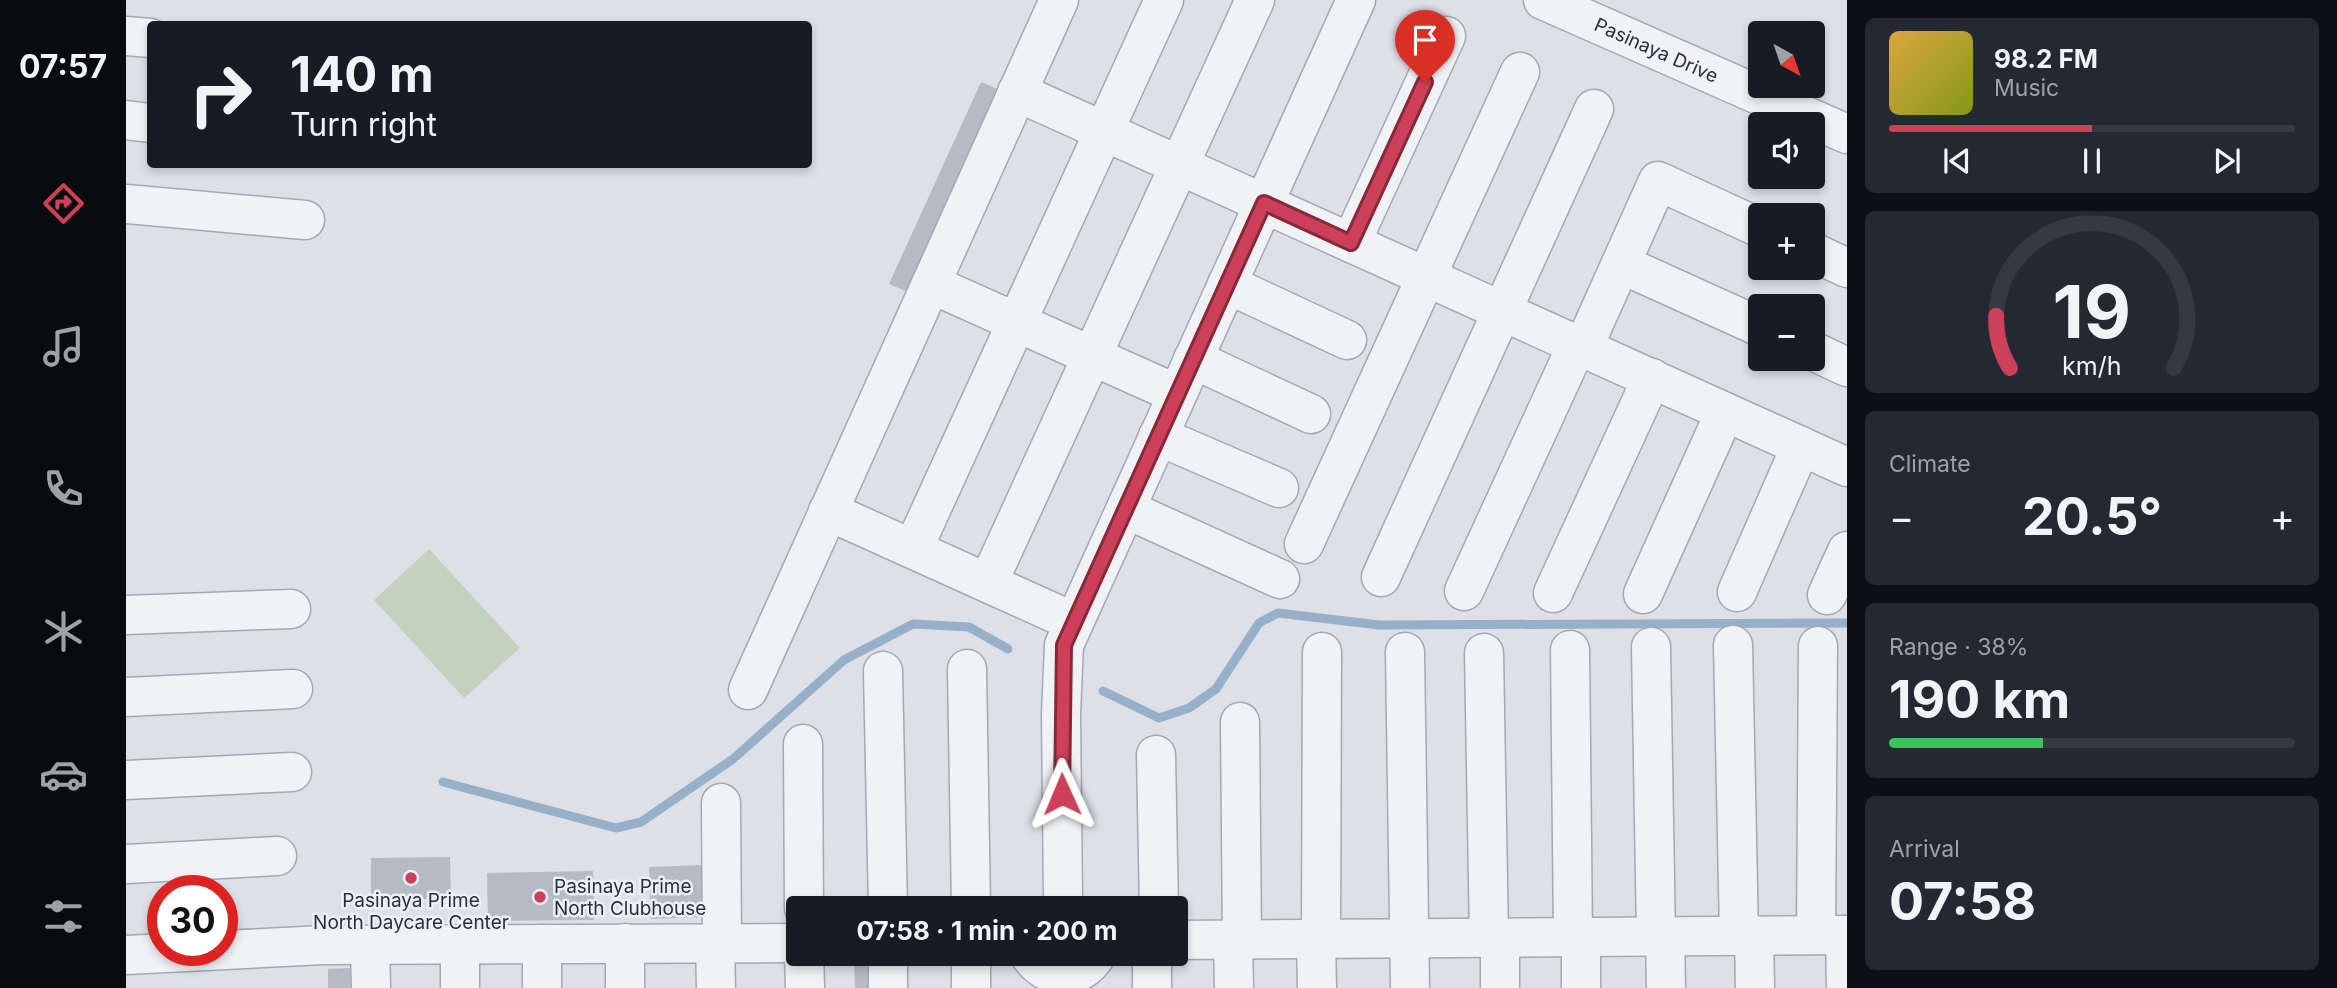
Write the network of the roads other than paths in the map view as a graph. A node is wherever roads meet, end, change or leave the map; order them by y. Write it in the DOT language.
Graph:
graph roads {
  1 [pos="1059,0"];
  2 [pos="1164,0"];
  3 [pos="1255,0"];
  4 [pos="1356,0"];
  5 [pos="1543,0"];
  6 [pos="126,36"];
  7 [pos="1446,36"];
  8 [pos="147,38"];
  9 [pos="1520,72"];
  10 [pos="1017,92"];
  11 [pos="1594,108"];
  12 [pos="126,120"];
  13 [pos="147,122"];
  14 [pos="1104,130"];
  15 [pos="1847,134"];
  16 [pos="1180,165"];
  17 [pos="1264,203"];
  18 [pos="126,204"];
  19 [pos="305,220"];
  20 [pos="1748,222"];
  21 [pos="1351,243"];
  22 [pos="1825,258"];
  23 [pos="1621,264"];
  24 [pos="1847,268"];
  25 [pos="1425,276"];
  26 [pos="931,284"];
  27 [pos="1227,284"];
  28 [pos="1502,311"];
  29 [pos="1017,322"];
  30 [pos="1748,322"];
  31 [pos="1347,340"];
  32 [pos="1580,346"];
  33 [pos="1091,355"];
  34 [pos="1825,357"];
  35 [pos="1193,359"];
  36 [pos="1847,367"];
  37 [pos="1652,378"];
  38 [pos="1178,394"];
  39 [pos="1725,412"];
  40 [pos="1311,414"];
  41 [pos="1158,436"];
  42 [pos="1801,446"];
  43 [pos="1847,467"];
  44 [pos="1279,488"];
  45 [pos="1126,509"];
  46 [pos="828,511"];
  47 [pos="1304,544"];
  48 [pos="913,549"];
  49 [pos="1847,551"];
  50 [pos="1381,577"];
  51 [pos="1280,579"];
  52 [pos="988,583"];
  53 [pos="1464,591"];
  54 [pos="1737,592"];
  55 [pos="1553,593"];
  56 [pos="1643,594"];
  57 [pos="1827,595"];
  58 [pos="291,609"];
  59 [pos="126,615"];
  60 [pos="1074,622"];
  61 [pos="1733,645"];
  62 [pos="1818,646"];
  63 [pos="1651,647"];
  64 [pos="1570,650"];
  65 [pos="1322,652"];
  66 [pos="1405,652"];
  67 [pos="1484,653"];
  68 [pos="967,669"];
  69 [pos="883,671"];
  70 [pos="293,689"];
  71 [pos="748,691"];
  72 [pos="126,697"];
  73 [pos="1240,722"];
  74 [pos="803,744"];
  75 [pos="1156,755"];
  76 [pos="292,772"];
  77 [pos="126,780"];
  78 [pos="721,803"];
  79 [pos="277,856"];
  80 [pos="126,864"];
  81 [pos="804,896"];
  82 [pos="888,896"];
  83 [pos="971,896"];
  84 [pos="1063,896"];
  85 [pos="1159,896"];
  86 [pos="1746,935"];
  87 [pos="1836,935"];
  88 [pos="1660,936"];
  89 [pos="1494,937"];
  90 [pos="1577,937"];
  91 [pos="1409,938"];
  92 [pos="1318,939"];
  93 [pos="1188,940"];
  94 [pos="1238,940"];
  95 [pos="625,943"];
  96 [pos="718,943"];
  97 [pos="786,943"];
  98 [pos="460,944"];
  99 [pos="542,944"];
  100 [pos="370,945"];
  101 [pos="126,956"];
  102 [pos="804,966"];
  103 [pos="888,966"];
  104 [pos="971,966"];
  105 [pos="1039,966"];
  106 [pos="1087,966"];
  107 [pos="1152,966"];
  108 [pos="1063,982"];
  109 [pos="371,988"];
  110 [pos="460,988"];
  111 [pos="542,988"];
  112 [pos="625,988"];
  113 [pos="716,988"];
  114 [pos="804,988"];
  115 [pos="888,988"];
  116 [pos="971,988"];
  117 [pos="1152,988"];
  118 [pos="1234,988"];
  119 [pos="1317,988"];
  120 [pos="1410,988"];
  121 [pos="1500,988"];
  122 [pos="1581,988"];
  123 [pos="1665,988"];
  124 [pos="1755,988"];
  125 [pos="1846,988"];
  1 -- 10 [label="street"];
  2 -- 14 [label="street"];
  3 -- 16 [label="street"];
  4 -- 17 [label="street"];
  5 -- 15 [label="street, Pasinaya Drive"];
  6 -- 8 [label="street"];
  7 -- 21 [label="street"];
  9 -- 25 [label="street"];
  10 -- 14 [label="street"];
  10 -- 26 [label="street"];
  11 -- 28 [label="street"];
  12 -- 13 [label="street"];
  14 -- 16 [label="street"];
  14 -- 29 [label="street"];
  16 -- 17 [label="street"];
  16 -- 33 [label="street"];
  17 -- 21 [label="street"];
  17 -- 27 [label="street"];
  18 -- 19 [label="street"];
  20 -- 23 [label="street"];
  21 -- 25 [label="street"];
  22 -- 24 [label="street"];
  23 -- 30 [label="street"];
  23 -- 32 [label="street"];
  25 -- 28 [label="street"];
  25 -- 47 [label="street"];
  26 -- 29 [label="street"];
  26 -- 46 [label="street"];
  27 -- 31 [label="street"];
  27 -- 35 [label="street"];
  28 -- 32 [label="street"];
  28 -- 50 [label="street"];
  29 -- 33 [label="street"];
  29 -- 48 [label="street"];
  32 -- 37 [label="street"];
  32 -- 53 [label="street"];
  33 -- 38 [label="street"];
  33 -- 52 [label="street"];
  34 -- 36 [label="street"];
  35 -- 38 [label="street"];
  35 -- 40 [label="street"];
  37 -- 39 [label="street"];
  37 -- 55 [label="street"];
  38 -- 41 [label="street"];
  39 -- 42 [label="street"];
  39 -- 56 [label="street"];
  41 -- 44 [label="street"];
  41 -- 45 [label="street"];
  42 -- 43 [label="street"];
  42 -- 54 [label="street"];
  45 -- 51 [label="street"];
  45 -- 60 [label="street"];
  46 -- 48 [label="street"];
  46 -- 71 [label="street"];
  48 -- 52 [label="street"];
  49 -- 57 [label="street"];
  52 -- 60 [label="street"];
  58 -- 59 [label="street"];
  60 -- 84 [label="street"];
  61 -- 86 [label="street"];
  62 -- 87 [label="street"];
  63 -- 88 [label="street"];
  64 -- 90 [label="street"];
  65 -- 92 [label="street"];
  66 -- 91 [label="street"];
  67 -- 89 [label="street"];
  68 -- 83 [label="street"];
  69 -- 82 [label="street"];
  70 -- 72 [label="street"];
  73 -- 94 [label="street"];
  74 -- 81 [label="street"];
  75 -- 85 [label="street"];
  76 -- 77 [label="street"];
  78 -- 96 [label="street"];
  79 -- 80 [label="street"];
  86 -- 87 [label="street"];
  86 -- 88 [label="street"];
  86 -- 124 [label="street"];
  87 -- 125 [label="street"];
  88 -- 90 [label="street"];
  88 -- 123 [label="street"];
  89 -- 90 [label="street"];
  89 -- 91 [label="street"];
  89 -- 121 [label="street"];
  90 -- 122 [label="street"];
  91 -- 92 [label="street"];
  91 -- 120 [label="street"];
  92 -- 94 [label="street"];
  92 -- 119 [label="street"];
  93 -- 94 [label="street"];
  94 -- 118 [label="street"];
  95 -- 96 [label="street"];
  95 -- 99 [label="street"];
  95 -- 112 [label="street"];
  96 -- 97 [label="street"];
  96 -- 113 [label="street"];
  98 -- 99 [label="street"];
  98 -- 100 [label="street"];
  98 -- 110 [label="street"];
  99 -- 111 [label="street"];
  100 -- 101 [label="street"];
  100 -- 109 [label="street"];
  102 -- 114 [label="street"];
  103 -- 115 [label="street"];
  104 -- 116 [label="street"];
  105 -- 108 [label="street"];
  106 -- 108 [label="street"];
  107 -- 117 [label="street"];
}
